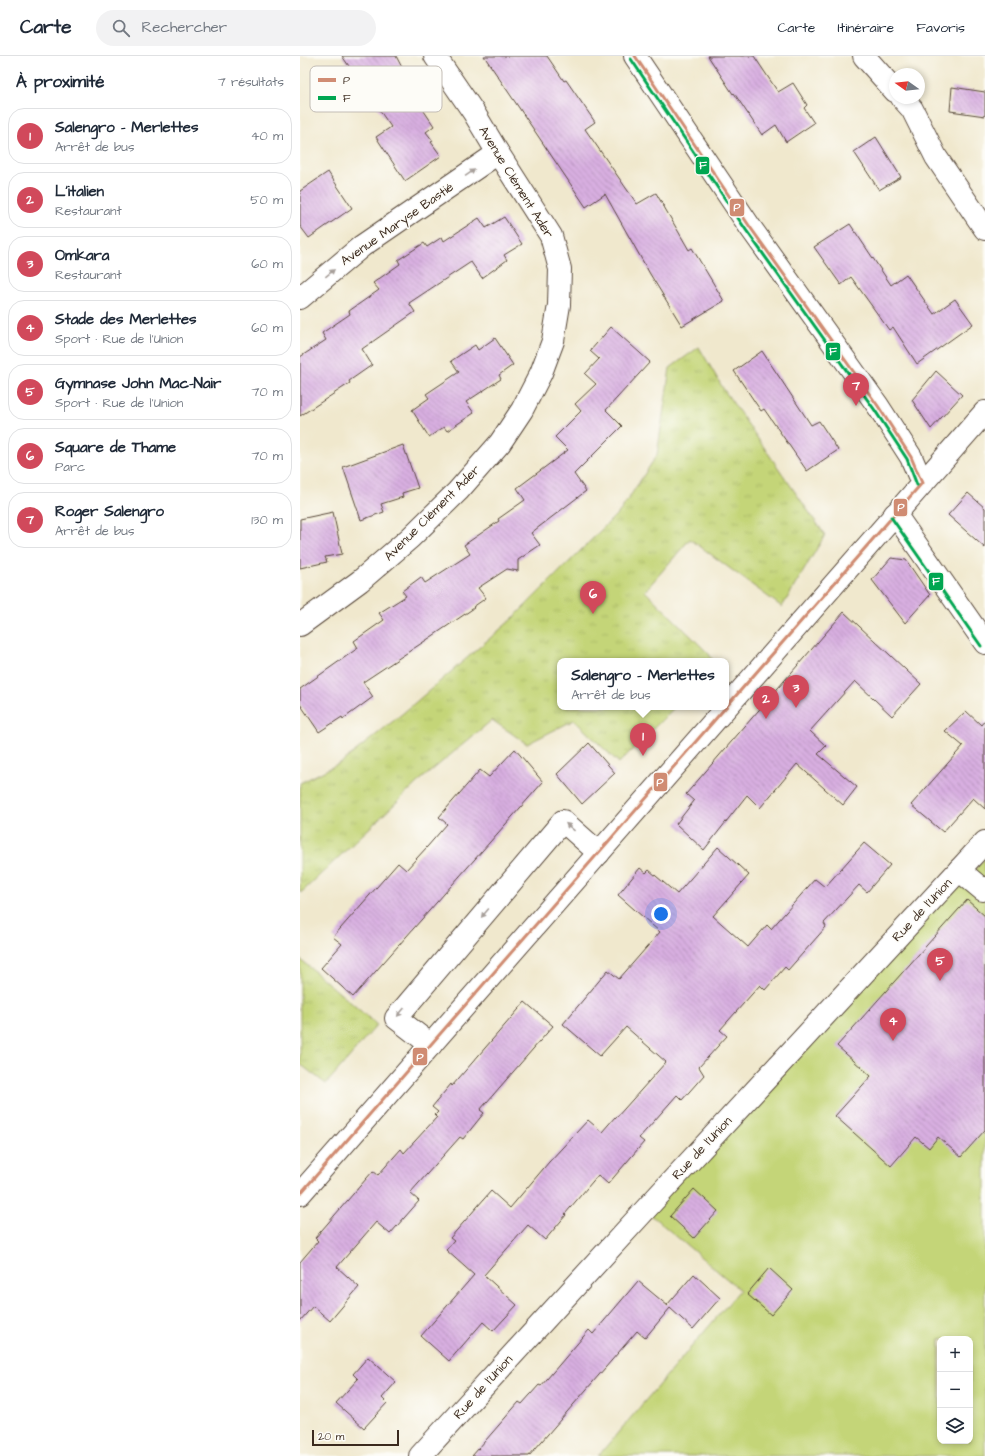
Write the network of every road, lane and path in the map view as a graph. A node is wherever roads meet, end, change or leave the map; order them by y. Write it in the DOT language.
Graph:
graph roads {
  1 [pos="435,56"];
  2 [pos="635,56"];
  3 [pos="864,56"];
  4 [pos="442,66"];
  5 [pos="442,66"];
  6 [pos="889,84"];
  7 [pos="907,104"];
  8 [pos="498,154"];
  9 [pos="985,229"];
  10 [pos="300,298"];
  11 [pos="985,412"];
  12 [pos="922,484"];
  13 [pos="895,514"];
  14 [pos="300,625"];
  15 [pos="985,643"];
  16 [pos="729,704"];
  17 [pos="724,710"];
  18 [pos="985,842"];
  19 [pos="599,853"];
  20 [pos="959,870"];
  21 [pos="985,888"];
  22 [pos="431,1044"];
  23 [pos="300,1194"];
  24 [pos="420,1456"];
  1 -- 5 [label="street, Avenue Clément Ader"];
  2 -- 12 [label="street"];
  3 -- 6 [label="street"];
  4 -- 8 [label="street, Avenue Clément Ader"];
  7 -- 9 [label="street"];
  10 -- 8 [label="street, Avenue Maryse Bastié, one-way"];
  8 -- 14 [label="street, Avenue Clément Ader"];
  11 -- 12 [label="street"];
  12 -- 13 [label="street"];
  13 -- 15 [label="street"];
  13 -- 16 [label="street"];
  17 -- 19 [label="street"];
  18 -- 20 [label="street, Rue de l'Union"];
  19 -- 22 [label="street"];
  19 -- 22 [label="street, one-way"];
  20 -- 21 [label="street"];
  20 -- 24 [label="street, Rue de l'Union"];
  22 -- 23 [label="street"];
}
